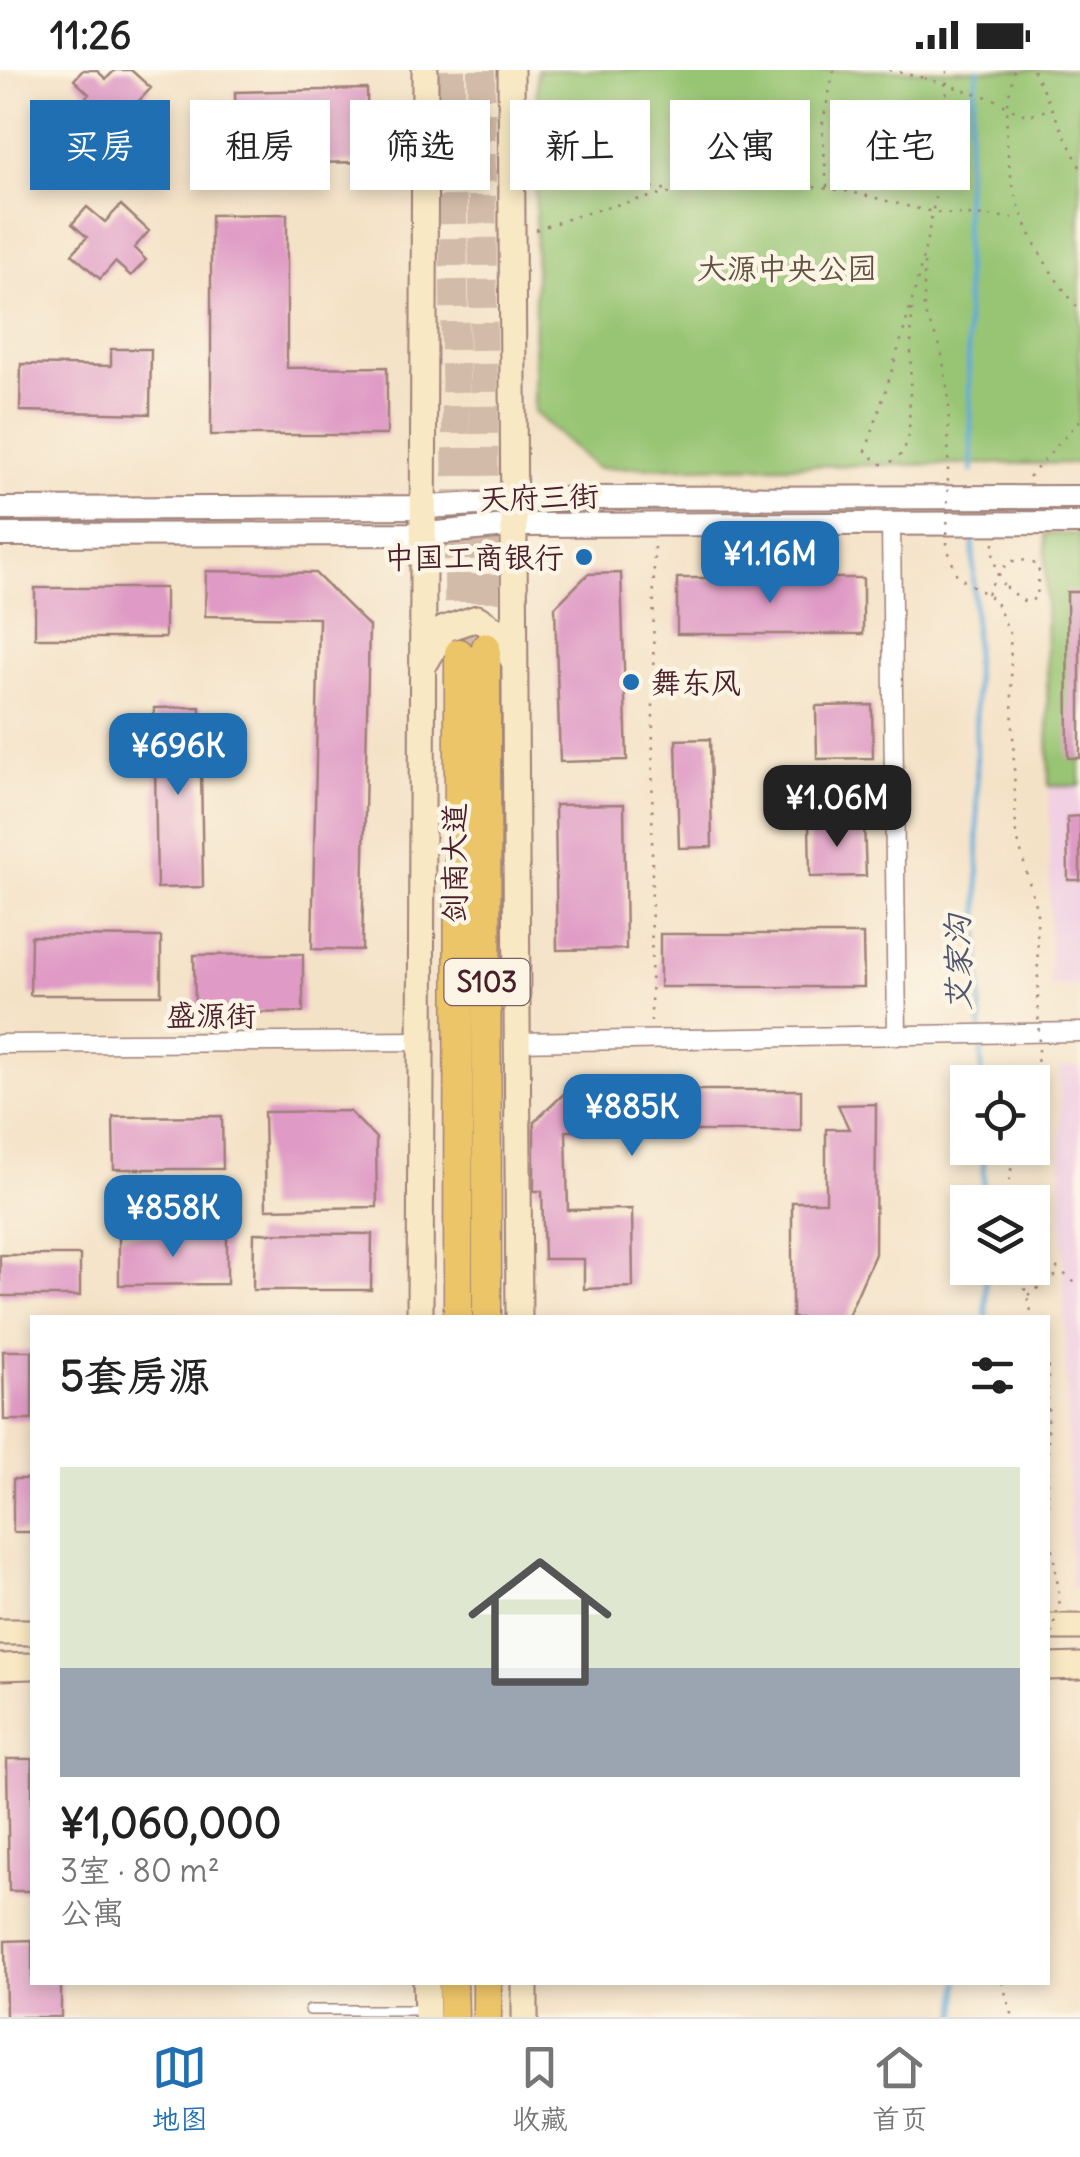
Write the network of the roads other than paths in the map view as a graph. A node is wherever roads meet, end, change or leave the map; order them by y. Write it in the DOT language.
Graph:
graph roads {
  1 [pos="425,70"];
  2 [pos="511,70"];
  3 [pos="1080,496"];
  4 [pos="427,508"];
  5 [pos="0,509"];
  6 [pos="515,513"];
  7 [pos="1080,523"];
  8 [pos="891,524"];
  9 [pos="426,534"];
  10 [pos="0,535"];
  11 [pos="426,662"];
  12 [pos="516,666"];
  13 [pos="1080,1032"];
  14 [pos="897,1036"];
  15 [pos="423,1041"];
  16 [pos="515,1042"];
  17 [pos="0,1044"];
  18 [pos="420,1315"];
  19 [pos="458,1315"];
  20 [pos="487,1315"];
  21 [pos="519,1315"];
  22 [pos="1050,1627"];
  23 [pos="1080,1627"];
  24 [pos="0,1632"];
  25 [pos="30,1632"];
  26 [pos="0,1666"];
  27 [pos="30,1666"];
  28 [pos="1080,1666"];
  29 [pos="1050,1667"];
  30 [pos="427,1985"];
  31 [pos="451,1985"];
  32 [pos="487,1985"];
  33 [pos="526,1985"];
  34 [pos="310,2010"];
  35 [pos="436,2015"];
  36 [pos="488,2017"];
  37 [pos="526,2017"];
  1 -- 4 [label="main road"];
  2 -- 6 [label="main road"];
  3 -- 6 [label="street, 天府三街"];
  4 -- 5 [label="street, 天府三街"];
  4 -- 6 [label="street, 天府三街"];
  4 -- 9 [label="main road"];
  6 -- 8 [label="street, 天府三街"];
  6 -- 9 [label="street, 天府三街"];
  6 -- 12 [label="main road"];
  7 -- 8 [label="street, 天府三街"];
  8 -- 14 [label="street"];
  9 -- 10 [label="street, 天府三街"];
  9 -- 11 [label="main road"];
  11 -- 12 [label="main road"];
  11 -- 15 [label="main road"];
  12 -- 16 [label="main road"];
  13 -- 14 [label="street"];
  14 -- 16 [label="street"];
  15 -- 17 [label="street, 盛源街"];
  15 -- 18 [label="main road"];
  16 -- 21 [label="main road"];
  19 -- 20 [label="highway, 剑南大道 / S103"];
  22 -- 23 [label="main road"];
  24 -- 25 [label="main road"];
  26 -- 27 [label="main road"];
  28 -- 29 [label="main road"];
  30 -- 35 [label="main road"];
  31 -- 35 [label="highway"];
  32 -- 36 [label="highway"];
  33 -- 37 [label="main road"];
  34 -- 35 [label="lane"];
}
